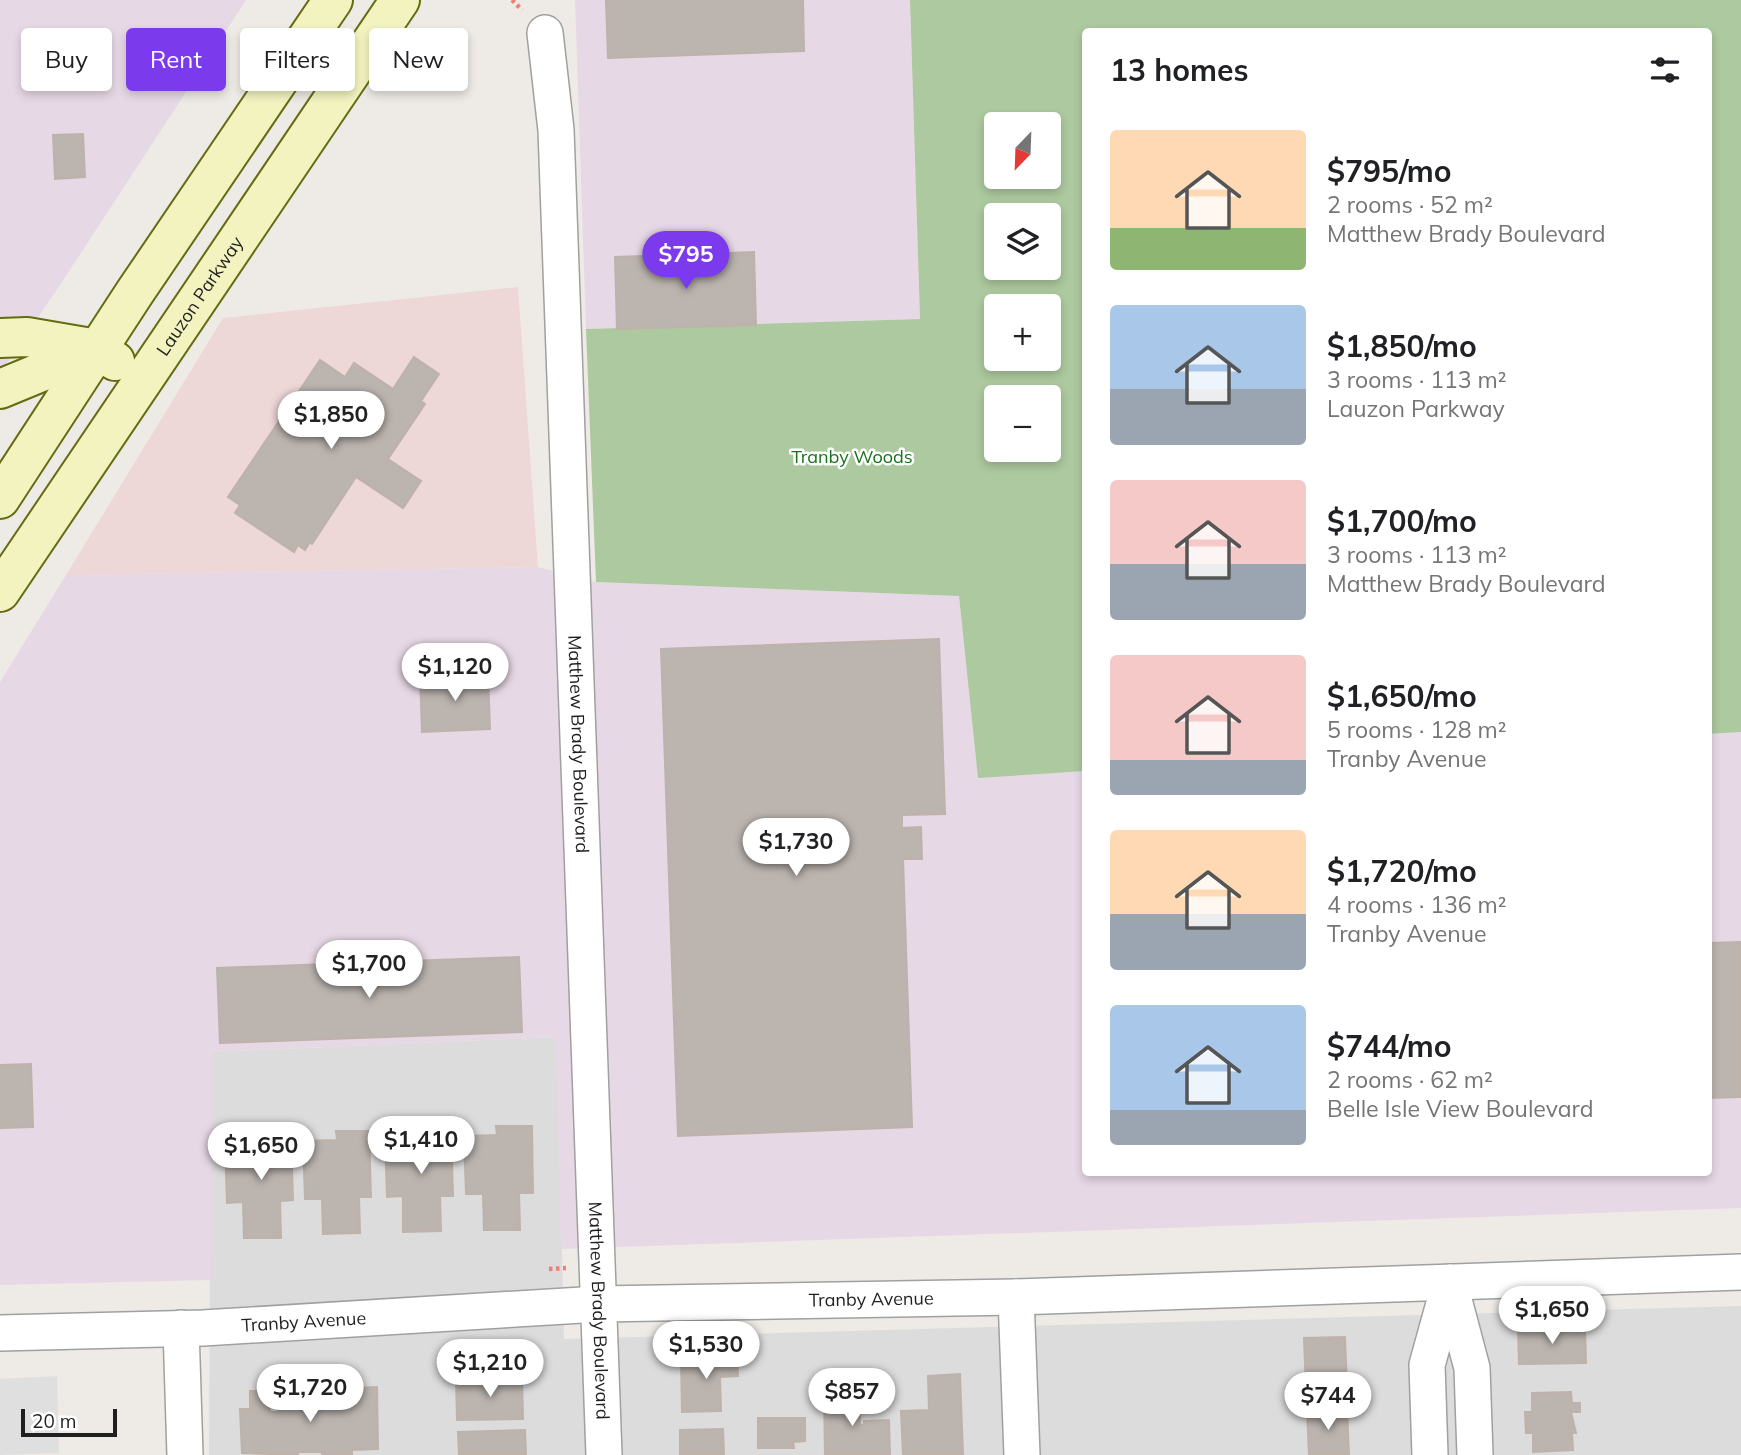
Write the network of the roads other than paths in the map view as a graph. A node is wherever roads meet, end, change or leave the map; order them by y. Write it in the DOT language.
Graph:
graph roads {
  1 [pos="333,0"];
  2 [pos="400,0"];
  3 [pos="545,33"];
  4 [pos="0,338"];
  5 [pos="97,349"];
  6 [pos="143,379"];
  7 [pos="0,389"];
  8 [pos="0,499"];
  9 [pos="0,592"];
  10 [pos="1741,1272"];
  11 [pos="1450,1282"];
  12 [pos="1016,1297"];
  13 [pos="599,1304"];
  14 [pos="181,1328"];
  15 [pos="0,1333"];
  16 [pos="185,1455"];
  17 [pos="604,1455"];
  18 [pos="1022,1455"];
  19 [pos="1430,1455"];
  20 [pos="1475,1455"];
  1 -- 5 [label="main road"];
  2 -- 6 [label="main road, Lauzon Parkway"];
  3 -- 13 [label="street, Matthew Brady Boulevard"];
  4 -- 5 [label="main road"];
  5 -- 6 [label="main road"];
  5 -- 7 [label="main road"];
  5 -- 8 [label="main road"];
  6 -- 9 [label="main road, Lauzon Parkway"];
  10 -- 11 [label="street, Tranby Avenue"];
  11 -- 12 [label="street, Tranby Avenue"];
  11 -- 19 [label="street"];
  11 -- 20 [label="street"];
  12 -- 13 [label="street, Tranby Avenue"];
  12 -- 18 [label="street"];
  13 -- 14 [label="street, Tranby Avenue"];
  13 -- 17 [label="street, Matthew Brady Boulevard"];
  14 -- 15 [label="street, Tranby Avenue"];
  14 -- 16 [label="street"];
}
